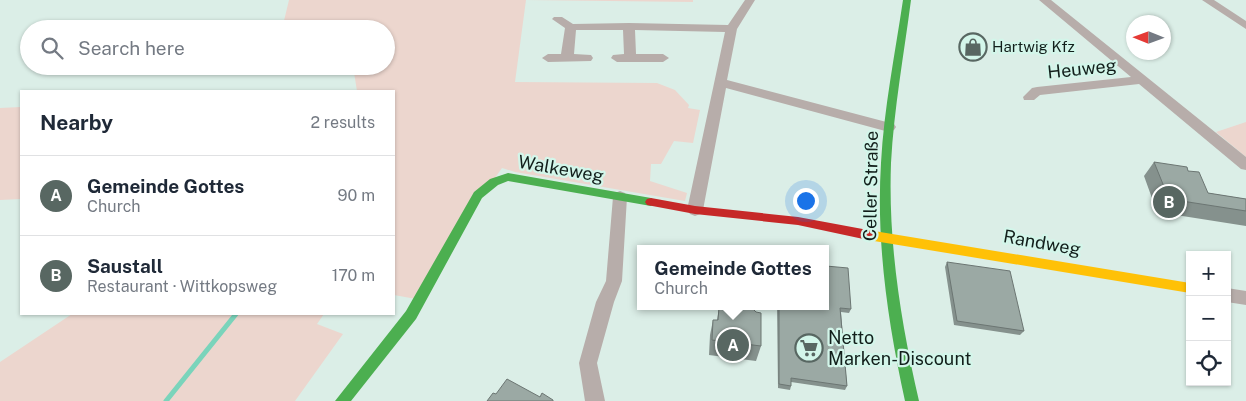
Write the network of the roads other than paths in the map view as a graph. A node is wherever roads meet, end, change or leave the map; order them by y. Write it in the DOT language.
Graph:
graph roads {
  1 [pos="750,0"];
  2 [pos="907,0"];
  3 [pos="1044,0"];
  4 [pos="1207,0"];
  5 [pos="558,19"];
  6 [pos="629,26"];
  7 [pos="1246,26"];
  8 [pos="571,27"];
  9 [pos="731,29"];
  10 [pos="548,58"];
  11 [pos="567,58"];
  12 [pos="587,58"];
  13 [pos="617,58"];
  14 [pos="630,58"];
  15 [pos="663,58"];
  16 [pos="1142,80"];
  17 [pos="720,82"];
  18 [pos="1029,97"];
  19 [pos="889,126"];
  20 [pos="1246,164"];
  21 [pos="620,197"];
  22 [pos="695,210"];
  23 [pos="887,238"];
  24 [pos="1186,287"];
  25 [pos="1231,296"];
  26 [pos="1246,298"];
  27 [pos="342,401"];
  28 [pos="595,401"];
  29 [pos="912,401"];
  1 -- 9 [label="street"];
  2 -- 19 [label="street, Celler Straße"];
  3 -- 16 [label="street"];
  4 -- 7 [label="street"];
  5 -- 8 [label="street"];
  6 -- 8 [label="street"];
  6 -- 9 [label="street"];
  6 -- 14 [label="street"];
  8 -- 11 [label="street"];
  9 -- 17 [label="street"];
  10 -- 11 [label="street"];
  11 -- 12 [label="street"];
  13 -- 14 [label="street"];
  14 -- 15 [label="street"];
  16 -- 18 [label="street, Heuweg"];
  16 -- 20 [label="street"];
  17 -- 19 [label="street"];
  17 -- 22 [label="street"];
  19 -- 23 [label="street, Celler Straße"];
  21 -- 22 [label="street, Walkeweg"];
  21 -- 27 [label="street, Walkeweg"];
  21 -- 28 [label="street"];
  22 -- 23 [label="street, Walkeweg"];
  23 -- 24 [label="street, Randweg"];
  23 -- 29 [label="street, Celler Straße"];
  25 -- 26 [label="street"];
}
